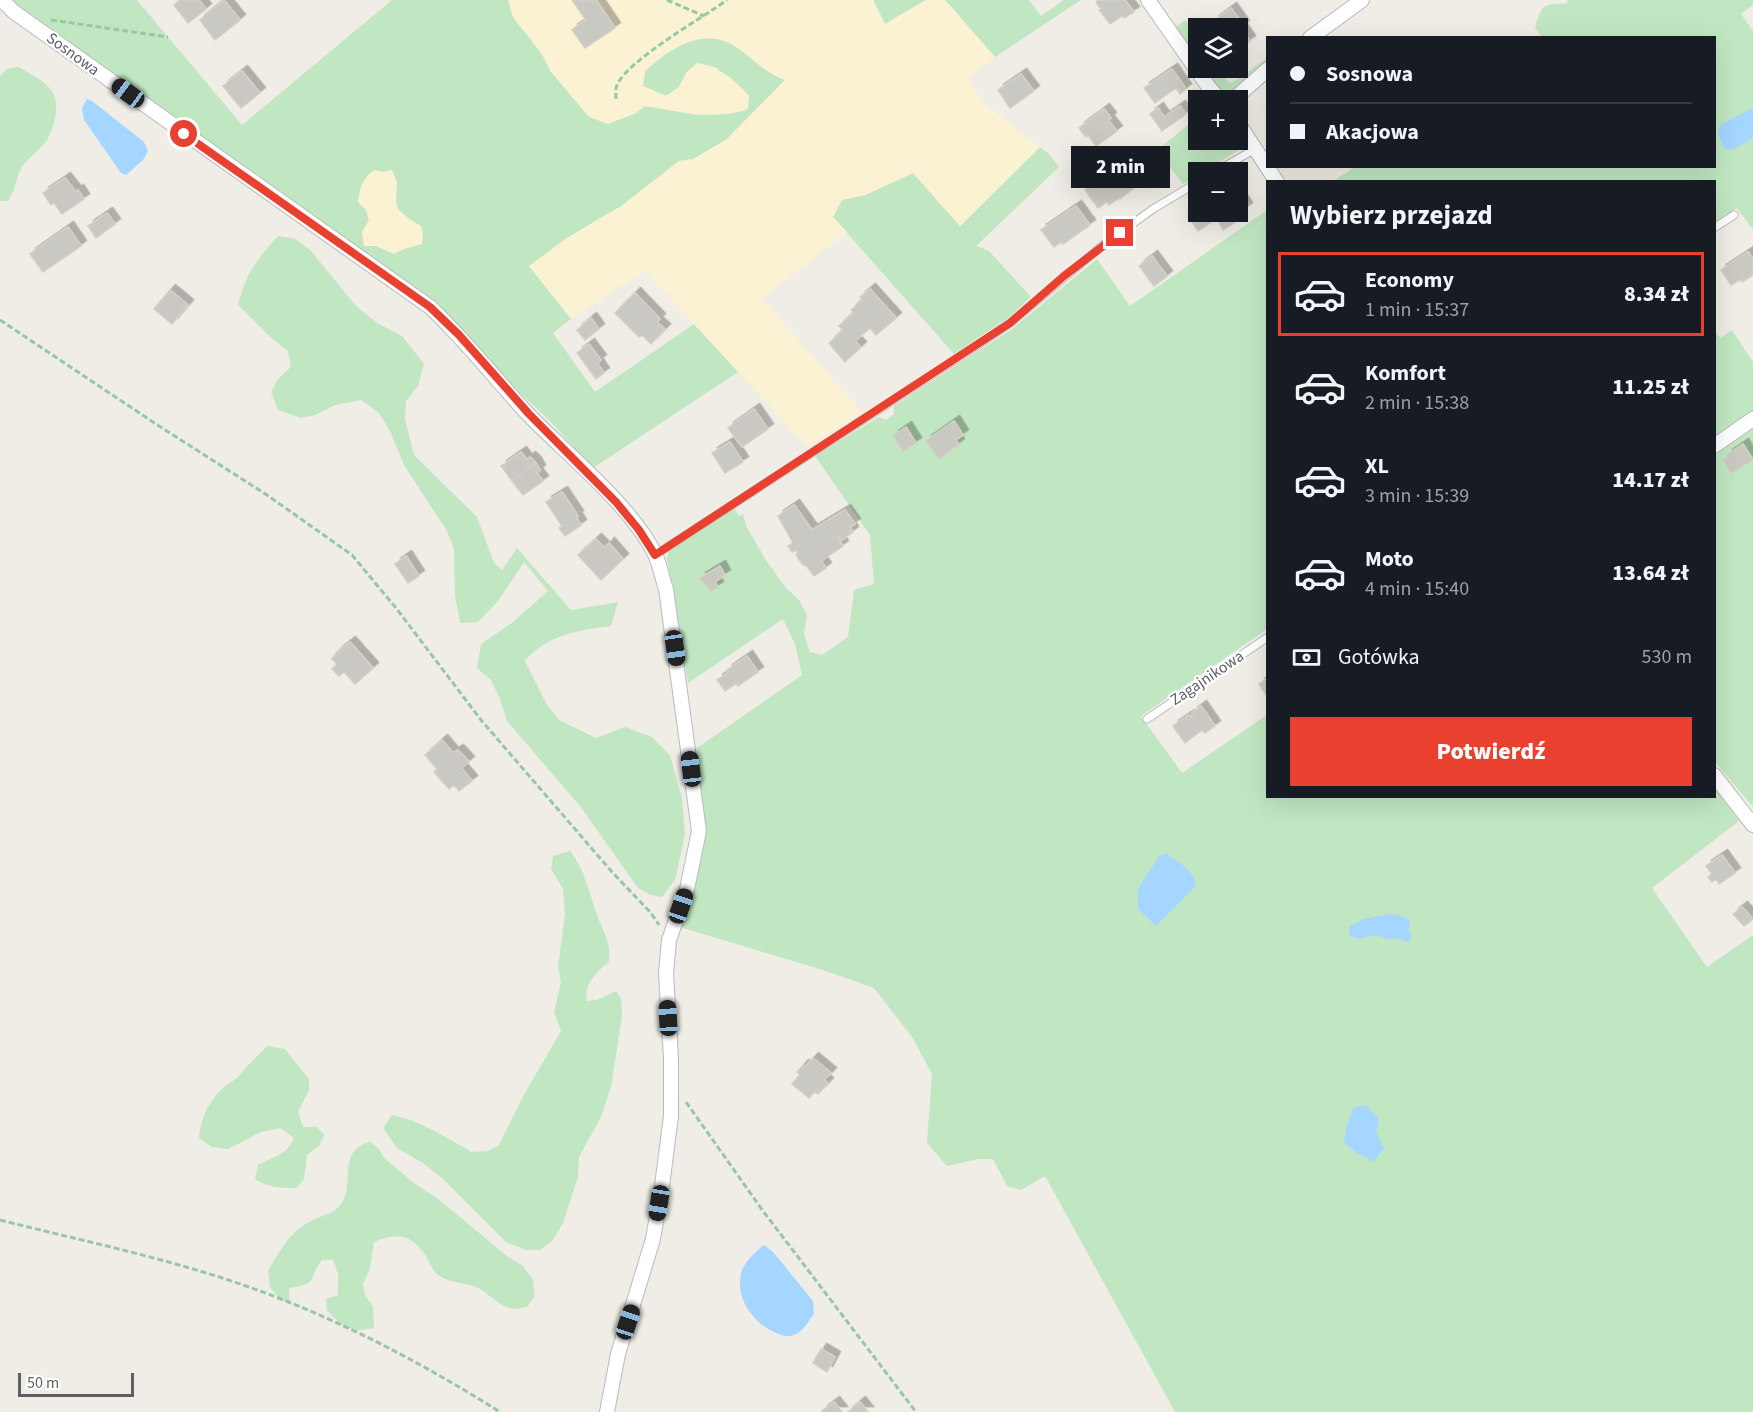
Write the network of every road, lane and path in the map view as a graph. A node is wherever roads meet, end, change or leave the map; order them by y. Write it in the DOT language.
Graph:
graph roads {
  1 [pos="2,0"];
  2 [pos="667,0"];
  3 [pos="727,0"];
  4 [pos="1148,0"];
  5 [pos="1362,0"];
  6 [pos="704,16"];
  7 [pos="43,19"];
  8 [pos="1313,36"];
  9 [pos="168,37"];
  10 [pos="1266,71"];
  11 [pos="1211,90"];
  12 [pos="1244,90"];
  13 [pos="616,99"];
  14 [pos="1248,138"];
  15 [pos="1255,149"];
  16 [pos="1232,162"];
  17 [pos="1266,166"];
  18 [pos="1188,188"];
  19 [pos="1734,215"];
  20 [pos="1716,227"];
  21 [pos="0,320"];
  22 [pos="1753,419"];
  23 [pos="1716,445"];
  24 [pos="655,555"];
  25 [pos="1266,638"];
  26 [pos="1147,719"];
  27 [pos="1716,778"];
  28 [pos="1753,825"];
  29 [pos="669,940"];
  30 [pos="671,1081"];
  31 [pos="0,1220"];
  32 [pos="500,1412"];
  33 [pos="607,1412"];
  34 [pos="916,1412"];
  1 -- 24 [label="street, Sosnowa"];
  2 -- 6 [label="path"];
  3 -- 6 [label="path"];
  4 -- 11 [label="street"];
  5 -- 8 [label="street"];
  6 -- 13 [label="path"];
  7 -- 9 [label="path"];
  10 -- 12 [label="street"];
  14 -- 15 [label="street"];
  15 -- 16 [label="lane"];
  15 -- 17 [label="street"];
  18 -- 24 [label="lane"];
  19 -- 20 [label="lane"];
  21 -- 29 [label="path"];
  22 -- 23 [label="street"];
  24 -- 29 [label="street, Sosnowa"];
  25 -- 26 [label="lane, Zagajnikowa"];
  27 -- 28 [label="street"];
  29 -- 30 [label="street, Sosnowa"];
  30 -- 33 [label="street, Sosnowa"];
  30 -- 34 [label="path"];
  31 -- 32 [label="path"];
}
